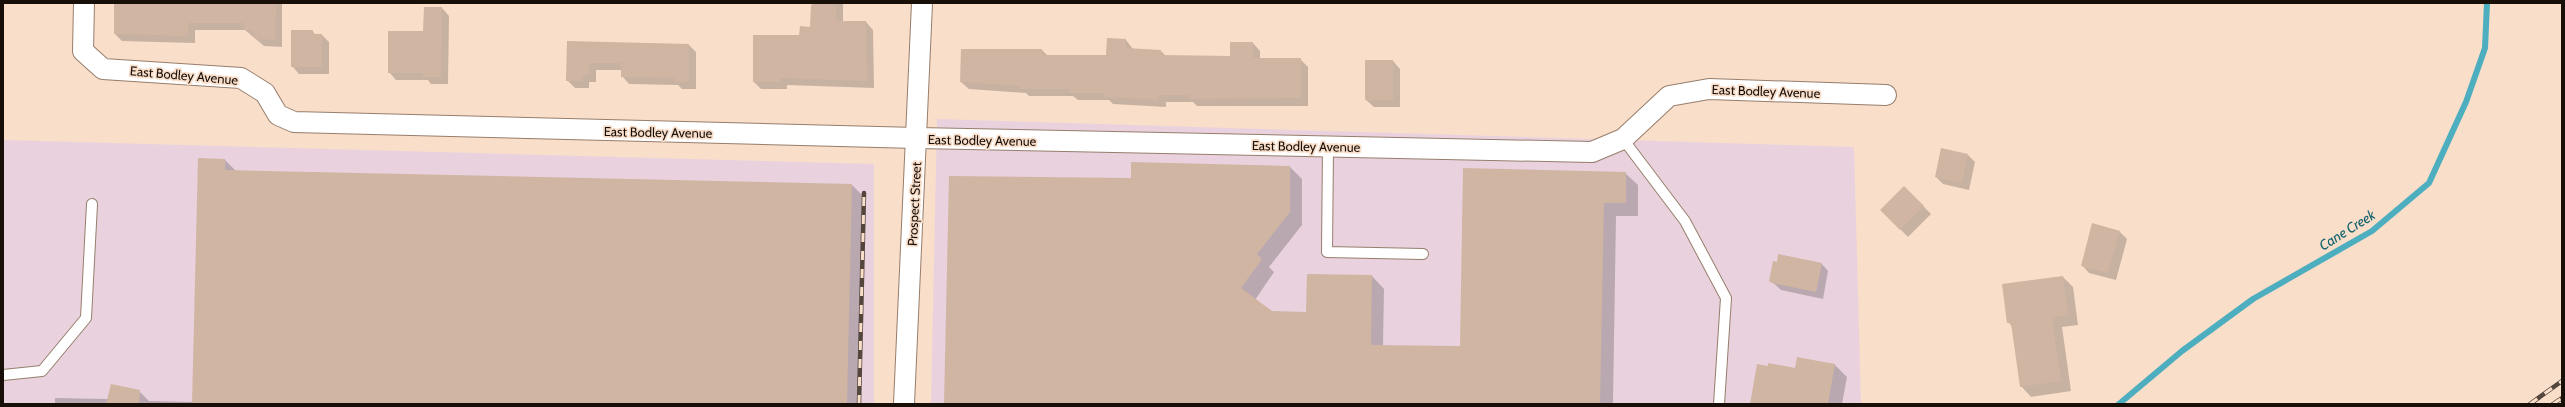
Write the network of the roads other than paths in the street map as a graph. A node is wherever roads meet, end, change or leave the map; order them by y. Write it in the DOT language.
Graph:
graph roads {
  1 [pos="84,3"];
  2 [pos="922,3"];
  3 [pos="1886,95"];
  4 [pos="917,138"];
  5 [pos="1623,139"];
  6 [pos="1328,147"];
  7 [pos="92,204"];
  8 [pos="1423,254"];
  9 [pos="3,375"];
  10 [pos="904,404"];
  11 [pos="1719,404"];
  1 -- 4 [label="street, East Bodley Avenue"];
  2 -- 4 [label="street, Prospect Street"];
  3 -- 5 [label="street, East Bodley Avenue"];
  4 -- 6 [label="street, East Bodley Avenue"];
  4 -- 10 [label="street, Prospect Street"];
  5 -- 6 [label="street, East Bodley Avenue"];
  5 -- 11 [label="lane"];
  6 -- 8 [label="lane"];
  7 -- 9 [label="lane"];
}
